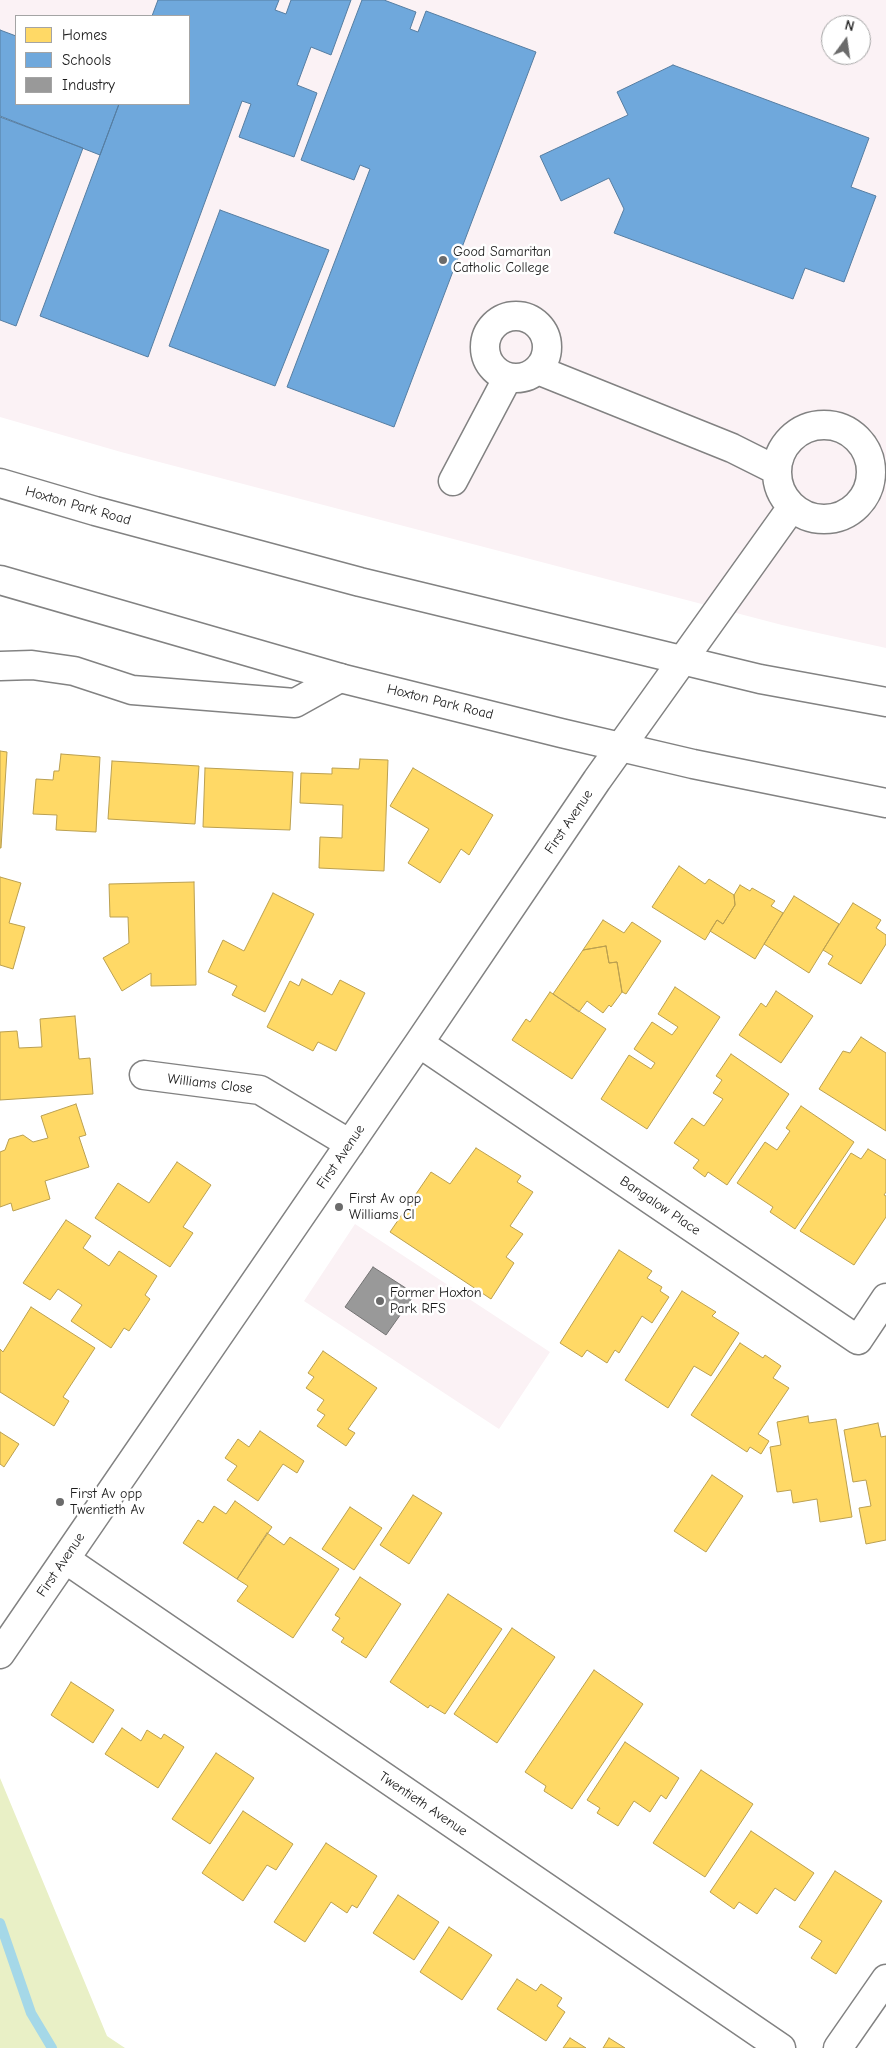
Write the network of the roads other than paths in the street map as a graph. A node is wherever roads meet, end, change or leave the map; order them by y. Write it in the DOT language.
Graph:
graph roads {
  1 [pos="538,370"];
  2 [pos="508,377"];
  3 [pos="776,470"];
  4 [pos="879,474"];
  5 [pos="454,481"];
  6 [pos="0,483"];
  7 [pos="875,501"];
  8 [pos="792,508"];
  9 [pos="0,580"];
  10 [pos="683,660"];
  11 [pos="0,666"];
  12 [pos="340,678"];
  13 [pos="886,702"];
  14 [pos="620,747"];
  15 [pos="886,804"];
  16 [pos="419,1043"];
  17 [pos="144,1076"];
  18 [pos="350,1144"];
  19 [pos="886,1298"];
  20 [pos="65,1559"];
  21 [pos="0,1654"];
  22 [pos="886,1979"];
  23 [pos="781,2048"];
  24 [pos="838,2048"];
  1 -- 2 [label="street"];
  1 -- 2 [label="street"];
  1 -- 3 [label="street"];
  2 -- 5 [label="street"];
  3 -- 4 [label="street"];
  3 -- 8 [label="street"];
  4 -- 7 [label="street"];
  6 -- 10 [label="street, Hoxton Park Road"];
  7 -- 8 [label="street"];
  8 -- 10 [label="street, First Avenue"];
  9 -- 12 [label="street, Hoxton Park Road"];
  10 -- 13 [label="street, Hoxton Park Road"];
  10 -- 14 [label="street, First Avenue"];
  11 -- 12 [label="street"];
  12 -- 14 [label="street, Hoxton Park Road"];
  14 -- 15 [label="street, Hoxton Park Road"];
  14 -- 16 [label="street, First Avenue"];
  16 -- 18 [label="street, First Avenue"];
  16 -- 19 [label="street, Bangalow Place"];
  17 -- 18 [label="street, Williams Close"];
  18 -- 20 [label="street, First Avenue"];
  20 -- 21 [label="street, First Avenue"];
  20 -- 23 [label="street, Twentieth Avenue"];
  22 -- 24 [label="street"];
}
